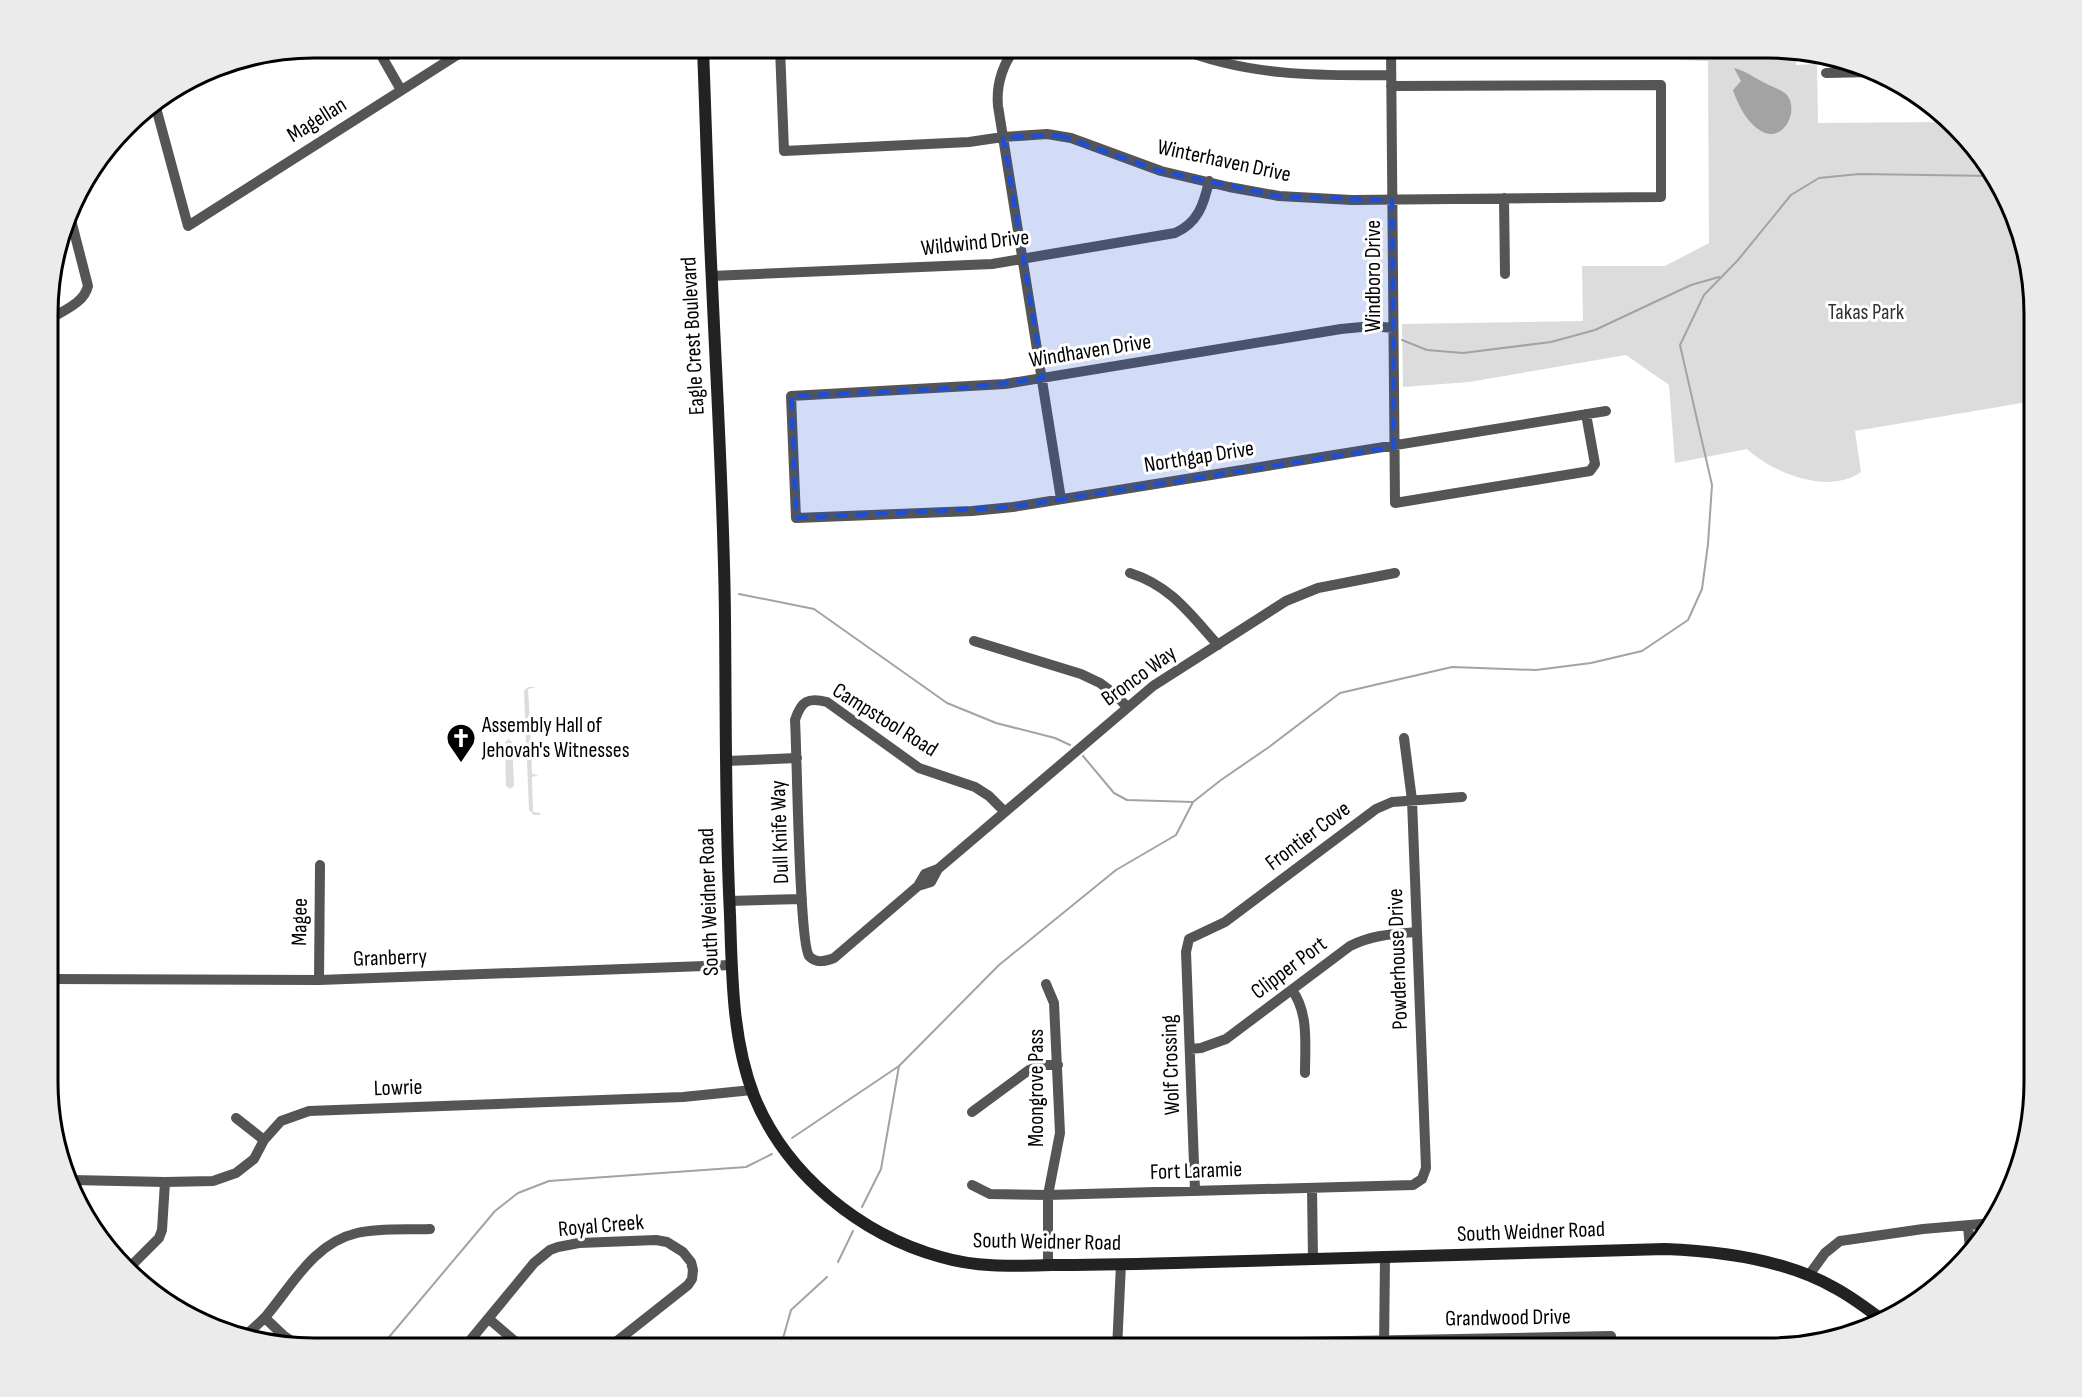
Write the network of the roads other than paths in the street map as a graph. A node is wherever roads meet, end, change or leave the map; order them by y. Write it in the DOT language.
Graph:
graph roads {
  1 [pos="383,58"];
  2 [pos="452,58"];
  3 [pos="703,58"];
  4 [pos="780,58"];
  5 [pos="1009,58"];
  6 [pos="1212,58"];
  7 [pos="1391,58"];
  8 [pos="1851,72"];
  9 [pos="1826,73"];
  10 [pos="1391,81"];
  11 [pos="401,90"];
  12 [pos="157,112"];
  13 [pos="1003,137"];
  14 [pos="1209,182"];
  15 [pos="1504,198"];
  16 [pos="1392,200"];
  17 [pos="73,229"];
  18 [pos="1023,259"];
  19 [pos="1505,274"];
  20 [pos="711,276"];
  21 [pos="58,314"];
  22 [pos="1393,328"];
  23 [pos="1043,378"];
  24 [pos="1606,411"];
  25 [pos="1586,414"];
  26 [pos="1394,447"];
  27 [pos="1061,499"];
  28 [pos="796,518"];
  29 [pos="1130,573"];
  30 [pos="1395,573"];
  31 [pos="725,621"];
  32 [pos="975,641"];
  33 [pos="1218,645"];
  34 [pos="805,702"];
  35 [pos="1127,707"];
  36 [pos="1404,738"];
  37 [pos="797,758"];
  38 [pos="726,761"];
  39 [pos="1462,796"];
  40 [pos="1412,800"];
  41 [pos="1005,812"];
  42 [pos="320,864"];
  43 [pos="802,899"];
  44 [pos="729,901"];
  45 [pos="1416,932"];
  46 [pos="1189,939"];
  47 [pos="816,961"];
  48 [pos="732,965"];
  49 [pos="58,979"];
  50 [pos="319,980"];
  51 [pos="1046,984"];
  52 [pos="1292,990"];
  53 [pos="1190,1049"];
  54 [pos="1058,1065"];
  55 [pos="1305,1073"];
  56 [pos="752,1090"];
  57 [pos="972,1112"];
  58 [pos="236,1118"];
  59 [pos="264,1140"];
  60 [pos="1422,1179"];
  61 [pos="78,1180"];
  62 [pos="165,1182"];
  63 [pos="972,1185"];
  64 [pos="1312,1188"];
  65 [pos="1195,1190"];
  66 [pos="1048,1195"];
  67 [pos="1980,1225"];
  68 [pos="1968,1226"];
  69 [pos="430,1230"];
  70 [pos="1969,1240"];
  71 [pos="1385,1258"];
  72 [pos="1313,1260"];
  73 [pos="133,1264"];
  74 [pos="1121,1264"];
  75 [pos="1048,1265"];
  76 [pos="1809,1275"];
  77 [pos="1875,1315"];
  78 [pos="265,1318"];
  79 [pos="489,1319"];
  80 [pos="251,1331"];
  81 [pos="285,1336"];
  82 [pos="472,1339"];
  83 [pos="512,1339"];
  84 [pos="620,1339"];
  85 [pos="1118,1339"];
  86 [pos="1385,1339"];
  87 [pos="1526,1339"];
  88 [pos="1611,1339"];
  1 -- 11 [label="street"];
  2 -- 11 [label="street, Magellan"];
  3 -- 20 [label="main road, Eagle Crest Boulevard"];
  4 -- 13 [label="street, Winterhaven Drive"];
  5 -- 13 [label="street"];
  6 -- 10 [label="street"];
  7 -- 10 [label="street, Windboro Drive"];
  8 -- 9 [label="street"];
  10 -- 15 [label="street, Winterhaven Drive"];
  10 -- 16 [label="street, Windboro Drive"];
  11 -- 12 [label="street, Magellan"];
  13 -- 14 [label="street, Winterhaven Drive"];
  13 -- 18 [label="street"];
  14 -- 16 [label="street, Winterhaven Drive"];
  14 -- 18 [label="street, Wildwind Drive"];
  15 -- 16 [label="street, Winterhaven Drive"];
  15 -- 19 [label="street"];
  16 -- 22 [label="street, Windboro Drive"];
  17 -- 21 [label="street"];
  18 -- 20 [label="street, Wildwind Drive"];
  18 -- 23 [label="street"];
  20 -- 31 [label="main road, Eagle Crest Boulevard"];
  22 -- 23 [label="street, Windhaven Drive"];
  22 -- 26 [label="street, Windboro Drive"];
  23 -- 27 [label="street"];
  23 -- 28 [label="street, Windhaven Drive"];
  24 -- 25 [label="street, Northgap Drive"];
  25 -- 26 [label="street, Northgap Drive"];
  25 -- 26 [label="street, Windboro Drive"];
  26 -- 27 [label="street, Northgap Drive"];
  27 -- 28 [label="street, Northgap Drive"];
  29 -- 33 [label="street"];
  30 -- 33 [label="street, Bronco Way"];
  31 -- 38 [label="main road, South Weidner Road"];
  32 -- 35 [label="street"];
  33 -- 35 [label="street, Bronco Way"];
  34 -- 37 [label="street, Dull Knife Way"];
  34 -- 41 [label="street, Campstool Road"];
  35 -- 41 [label="street, Bronco Way"];
  36 -- 40 [label="street, Powderhouse Drive"];
  37 -- 38 [label="street"];
  37 -- 43 [label="street, Dull Knife Way"];
  38 -- 44 [label="main road, South Weidner Road"];
  39 -- 40 [label="street, Frontier Cove"];
  40 -- 45 [label="street, Powderhouse Drive"];
  40 -- 46 [label="street, Frontier Cove"];
  41 -- 47 [label="street, Bronco Way"];
  42 -- 50 [label="street, Magee"];
  43 -- 44 [label="street"];
  43 -- 47 [label="street, Dull Knife Way"];
  44 -- 48 [label="main road, South Weidner Road"];
  45 -- 52 [label="street, Clipper Port"];
  45 -- 60 [label="street, Powderhouse Drive"];
  46 -- 53 [label="street, Wolf Crossing"];
  48 -- 50 [label="street, Granberry"];
  48 -- 56 [label="main road, South Weidner Road"];
  49 -- 50 [label="street, Granberry"];
  51 -- 54 [label="street, Moongrove Pass"];
  52 -- 53 [label="street, Clipper Port"];
  52 -- 55 [label="street"];
  53 -- 65 [label="street, Wolf Crossing"];
  54 -- 57 [label="street"];
  54 -- 66 [label="street, Moongrove Pass"];
  56 -- 59 [label="street, Lowrie"];
  56 -- 75 [label="main road, South Weidner Road"];
  58 -- 59 [label="street"];
  59 -- 62 [label="street, Lowrie"];
  60 -- 64 [label="street, Fort Laramie"];
  61 -- 62 [label="street, Lowrie"];
  62 -- 73 [label="street"];
  63 -- 66 [label="street, Fort Laramie"];
  64 -- 65 [label="street, Fort Laramie"];
  64 -- 72 [label="street"];
  65 -- 66 [label="street, Fort Laramie"];
  66 -- 75 [label="street, Moongrove Pass"];
  67 -- 68 [label="street"];
  68 -- 70 [label="street"];
  68 -- 76 [label="street"];
  69 -- 78 [label="street"];
  71 -- 72 [label="main road, South Weidner Road"];
  71 -- 76 [label="main road, South Weidner Road"];
  71 -- 86 [label="street"];
  72 -- 74 [label="main road, South Weidner Road"];
  74 -- 75 [label="main road, South Weidner Road"];
  74 -- 85 [label="street"];
  76 -- 77 [label="main road, South Weidner Road"];
  78 -- 80 [label="street"];
  78 -- 81 [label="street"];
  79 -- 82 [label="street, Royal Creek"];
  79 -- 83 [label="street"];
  79 -- 84 [label="street, Royal Creek"];
  87 -- 88 [label="street, Grandwood Drive"];
}
